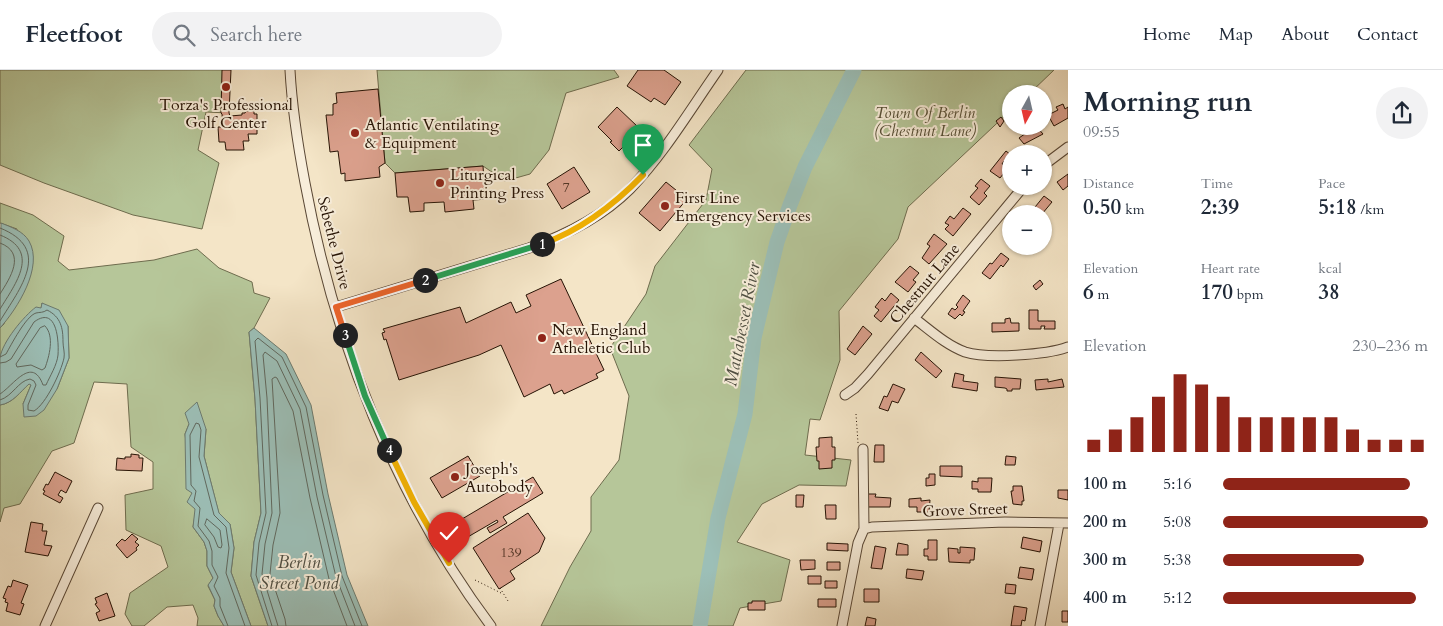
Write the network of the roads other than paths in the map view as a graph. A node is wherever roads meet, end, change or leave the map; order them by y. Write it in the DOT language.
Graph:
graph roads {
  1 [pos="290,70"];
  2 [pos="718,70"];
  3 [pos="1068,147"];
  4 [pos="1052,159"];
  5 [pos="1016,195"];
  6 [pos="336,307"];
  7 [pos="914,318"];
  8 [pos="1068,347"];
  9 [pos="845,395"];
  10 [pos="861,449"];
  11 [pos="98,508"];
  12 [pos="1064,524"];
  13 [pos="864,529"];
  14 [pos="46,625"];
  15 [pos="492,626"];
  16 [pos="842,626"];
  17 [pos="1040,626"];
  1 -- 6 [label="street, Sebethe Drive"];
  2 -- 6 [label="street"];
  3 -- 4 [label="street"];
  5 -- 7 [label="street, Chestnut Lane"];
  6 -- 15 [label="street, Sebethe Drive"];
  7 -- 8 [label="street"];
  7 -- 9 [label="street, Chestnut Lane"];
  10 -- 13 [label="street"];
  11 -- 14 [label="street"];
  12 -- 13 [label="street, Grove Street"];
  12 -- 17 [label="street"];
  13 -- 16 [label="street"];
}
